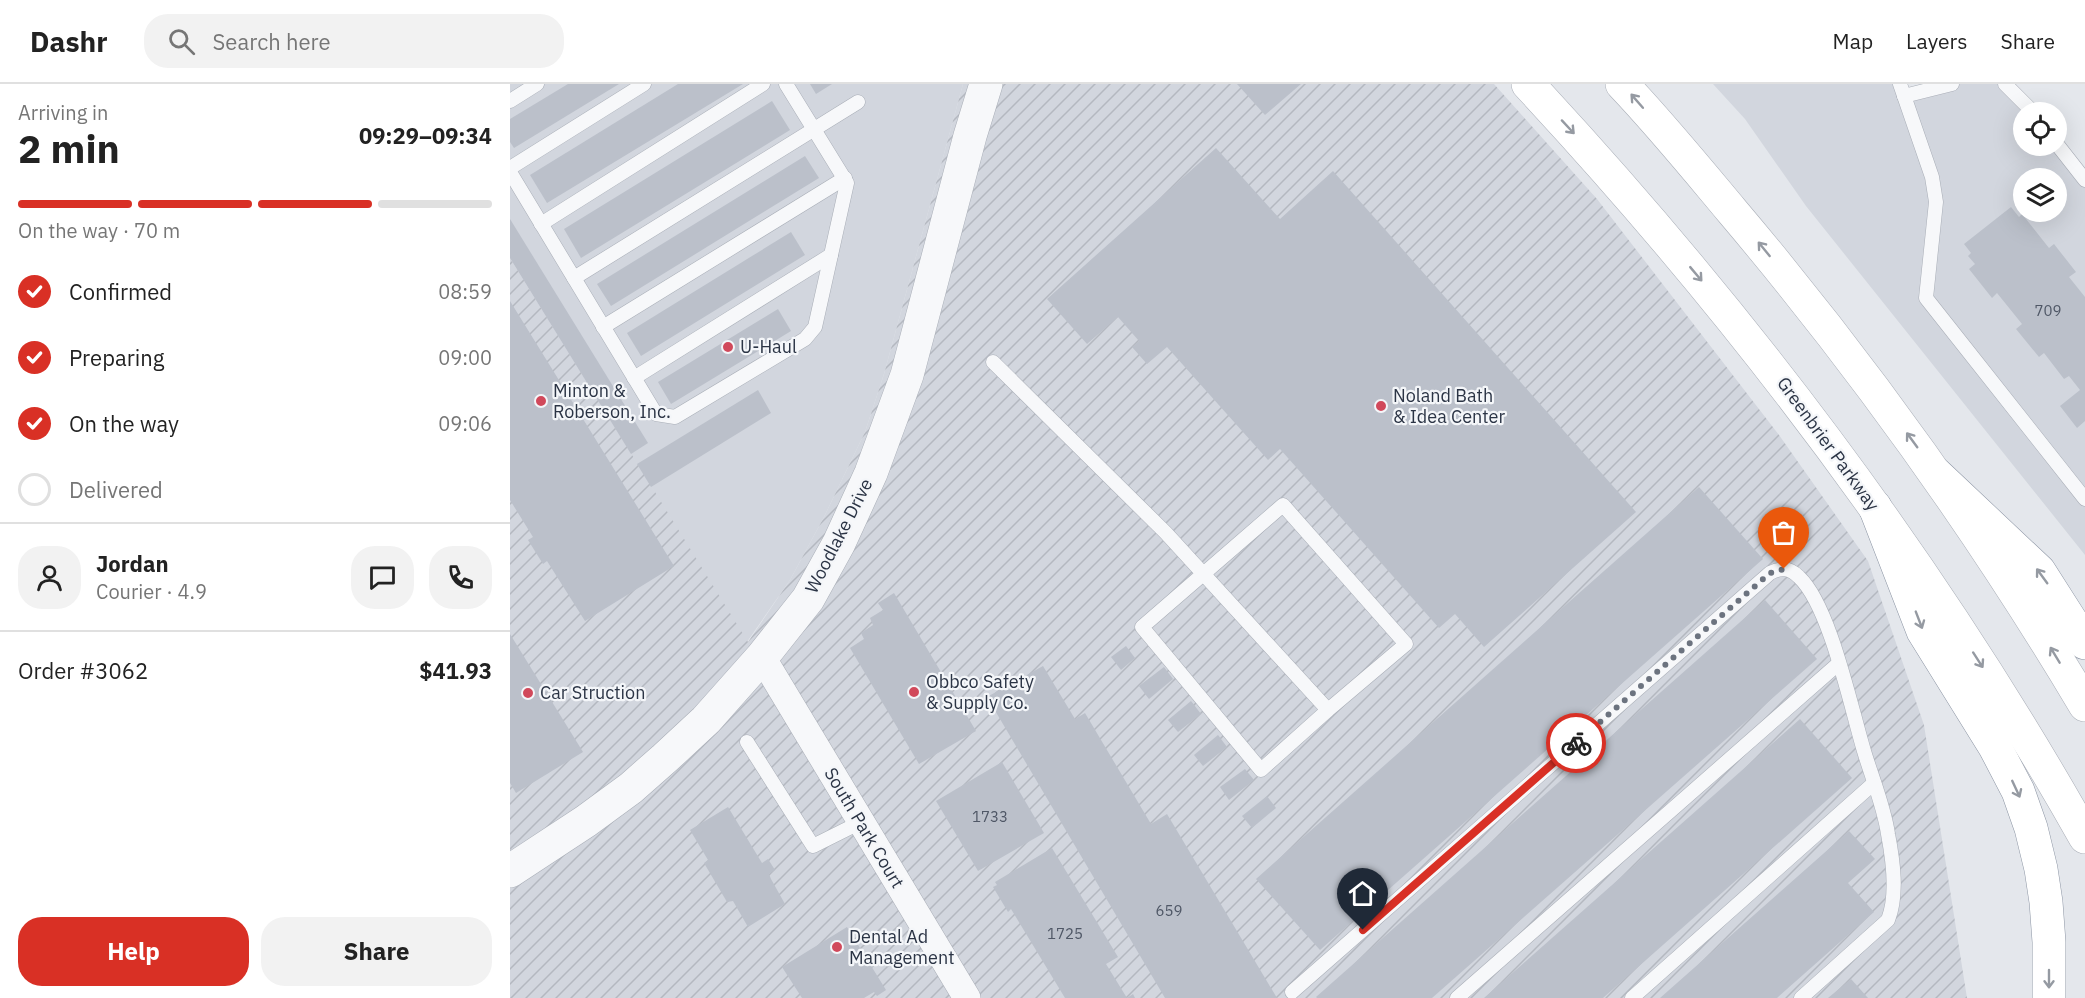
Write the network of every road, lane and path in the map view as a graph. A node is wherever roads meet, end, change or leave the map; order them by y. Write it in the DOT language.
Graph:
graph roads {
  1 [pos="537,84"];
  2 [pos="644,84"];
  3 [pos="763,84"];
  4 [pos="786,84"];
  5 [pos="986,84"];
  6 [pos="1528,84"];
  7 [pos="1622,84"];
  8 [pos="1952,84"];
  9 [pos="2005,84"];
  10 [pos="1902,90"];
  11 [pos="510,101"];
  12 [pos="858,102"];
  13 [pos="2023,102"];
  14 [pos="814,128"];
  15 [pos="2066,156"];
  16 [pos="510,170"];
  17 [pos="845,178"];
  18 [pos="2085,180"];
  19 [pos="541,224"];
  20 [pos="831,255"];
  21 [pos="574,278"];
  22 [pos="603,327"];
  23 [pos="993,362"];
  24 [pos="633,378"];
  25 [pos="1936,474"];
  26 [pos="2085,499"];
  27 [pos="1875,507"];
  28 [pos="1204,574"];
  29 [pos="2085,643"];
  30 [pos="762,657"];
  31 [pos="1838,663"];
  32 [pos="2085,705"];
  33 [pos="1328,710"];
  34 [pos="747,742"];
  35 [pos="1874,783"];
  36 [pos="861,822"];
  37 [pos="2085,837"];
  38 [pos="510,871"];
  39 [pos="1292,992"];
  40 [pos="967,998"];
  41 [pos="1456,998"];
  42 [pos="1632,998"];
  43 [pos="1801,998"];
  44 [pos="2049,998"];
  1 -- 11 [label="lane"];
  2 -- 16 [label="lane"];
  3 -- 19 [label="lane"];
  4 -- 14 [label="lane"];
  5 -- 30 [label="street, Woodlake Drive"];
  6 -- 27 [label="main road, Greenbrier Parkway, one-way"];
  25 -- 7 [label="main road, one-way"];
  8 -- 10 [label="lane"];
  9 -- 13 [label="lane"];
  10 -- 26 [label="lane"];
  12 -- 14 [label="lane"];
  14 -- 17 [label="lane"];
  14 -- 21 [label="lane"];
  15 -- 18 [label="lane"];
  16 -- 19 [label="lane"];
  17 -- 20 [label="lane"];
  17 -- 22 [label="lane"];
  19 -- 21 [label="lane"];
  20 -- 24 [label="lane"];
  20 -- 24 [label="lane"];
  21 -- 22 [label="lane"];
  22 -- 24 [label="lane"];
  23 -- 28 [label="lane"];
  29 -- 25 [label="main road, one-way"];
  32 -- 25 [label="main road, one-way"];
  27 -- 37 [label="main road, Greenbrier Parkway, one-way"];
  27 -- 44 [label="main road, one-way"];
  28 -- 33 [label="lane"];
  28 -- 33 [label="lane"];
  28 -- 33 [label="lane"];
  30 -- 36 [label="street, South Park Court"];
  30 -- 38 [label="street, Woodlake Drive"];
  31 -- 35 [label="lane"];
  31 -- 39 [label="lane"];
  31 -- 41 [label="lane"];
  34 -- 36 [label="lane"];
  35 -- 42 [label="lane"];
  35 -- 43 [label="lane"];
  36 -- 40 [label="street, South Park Court"];
}
